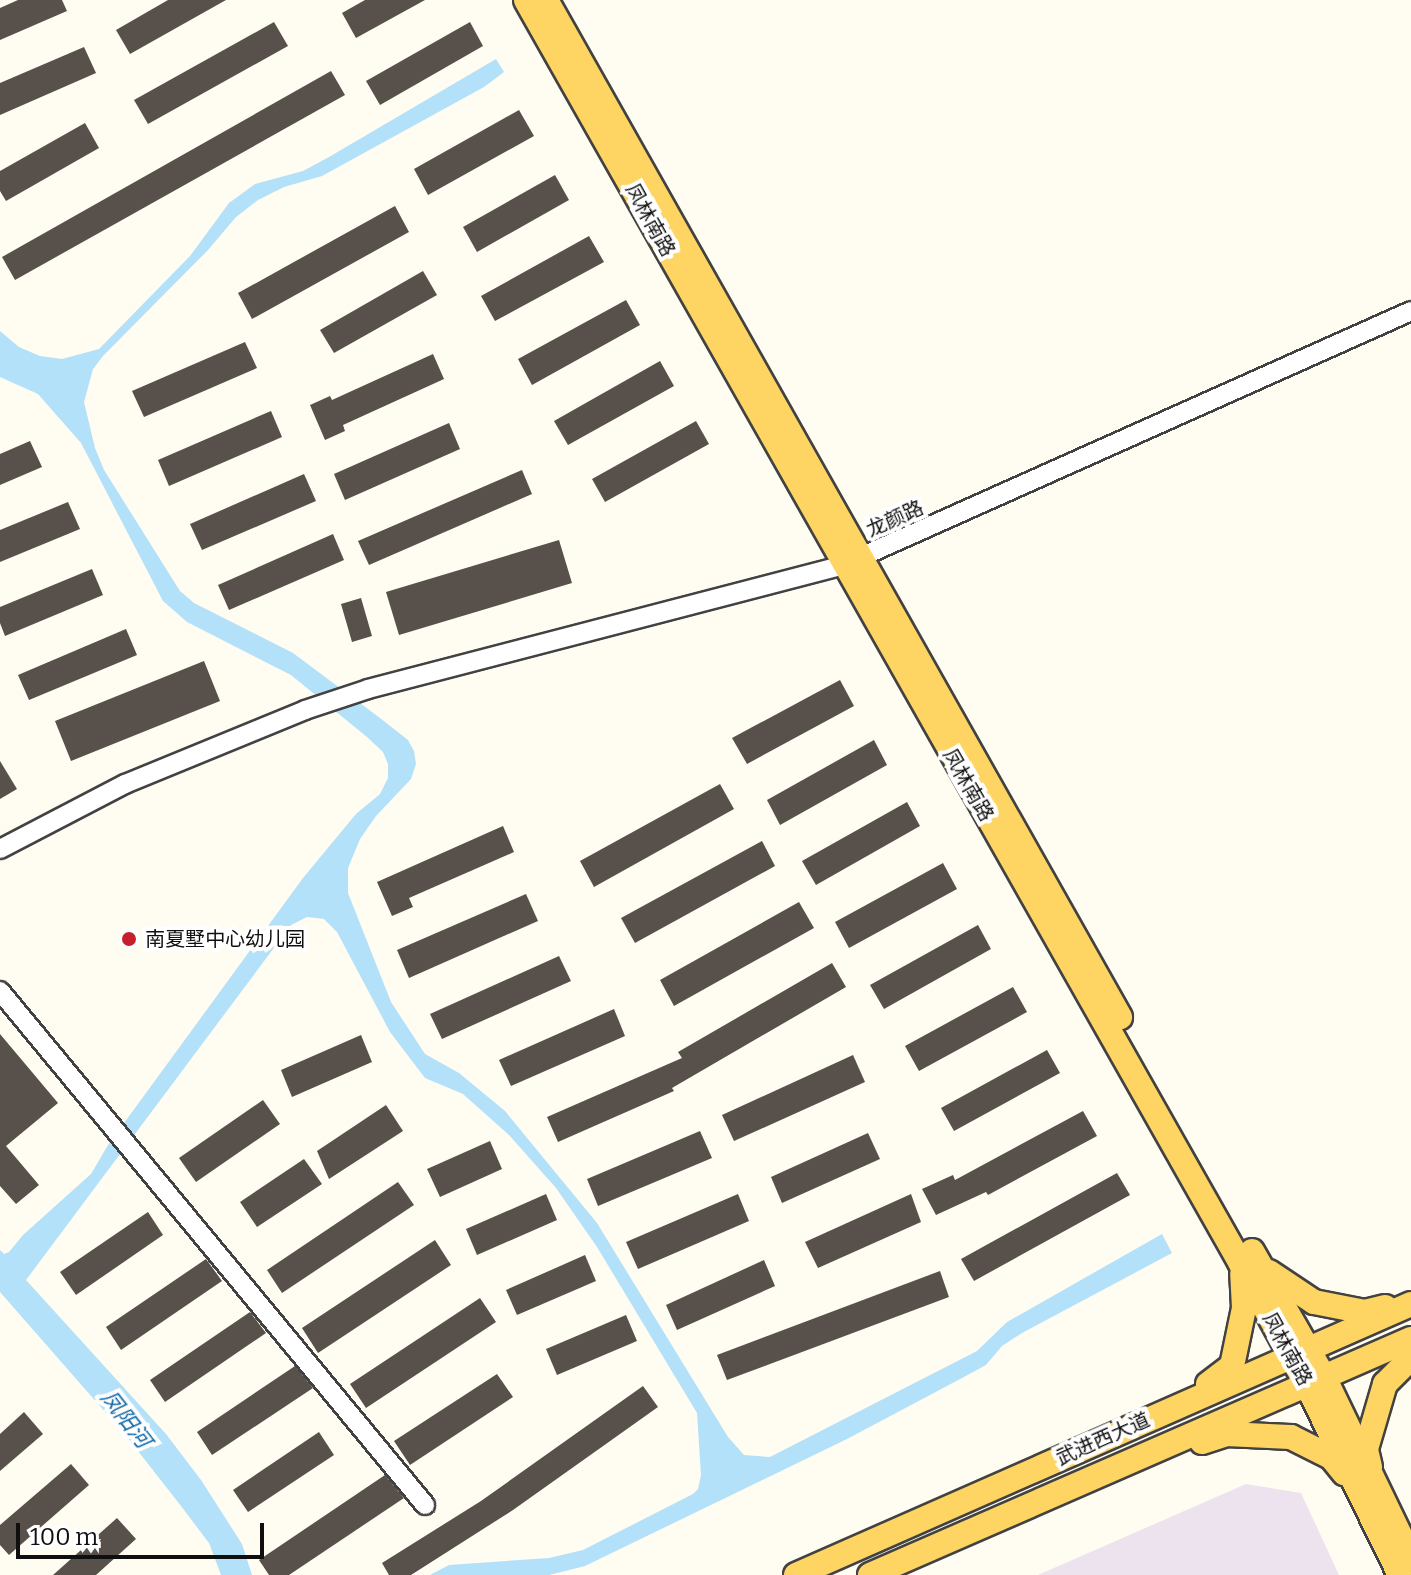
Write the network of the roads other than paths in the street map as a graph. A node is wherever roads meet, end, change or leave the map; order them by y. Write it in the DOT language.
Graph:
graph roads {
  1 [pos="526,0"];
  2 [pos="546,0"];
  3 [pos="1411,311"];
  4 [pos="852,561"];
  5 [pos="0,849"];
  6 [pos="0,991"];
  7 [pos="1248,1260"];
  8 [pos="1411,1302"];
  9 [pos="1411,1339"];
  10 [pos="1299,1353"];
  11 [pos="1411,1358"];
  12 [pos="1316,1381"];
  13 [pos="1183,1404"];
  14 [pos="1116,1468"];
  15 [pos="1366,1485"];
  16 [pos="425,1505"];
  17 [pos="1411,1558"];
  18 [pos="796,1575"];
  19 [pos="870,1575"];
  20 [pos="1400,1575"];
  1 -- 4 [label="main road, 凤林南路"];
  2 -- 4 [label="main road, 凤林南路"];
  3 -- 4 [label="street, 龙颜路"];
  4 -- 5 [label="street, 龙颜路"];
  4 -- 7 [label="main road, 凤林南路"];
  6 -- 16 [label="street"];
  7 -- 8 [label="main road"];
  7 -- 10 [label="main road, 凤林南路"];
  7 -- 13 [label="main road"];
  8 -- 10 [label="main road, 武进西大道"];
  9 -- 12 [label="main road, 武进西大道"];
  10 -- 12 [label="main road, 凤林南路"];
  10 -- 13 [label="main road, 武进西大道"];
  11 -- 15 [label="main road"];
  12 -- 14 [label="main road, 武进西大道"];
  12 -- 15 [label="main road, 凤林南路"];
  13 -- 18 [label="main road, 武进西大道"];
  14 -- 15 [label="main road"];
  14 -- 19 [label="main road, 武进西大道"];
  15 -- 17 [label="main road, 凤林南路"];
  15 -- 20 [label="main road, 凤林南路"];
}
